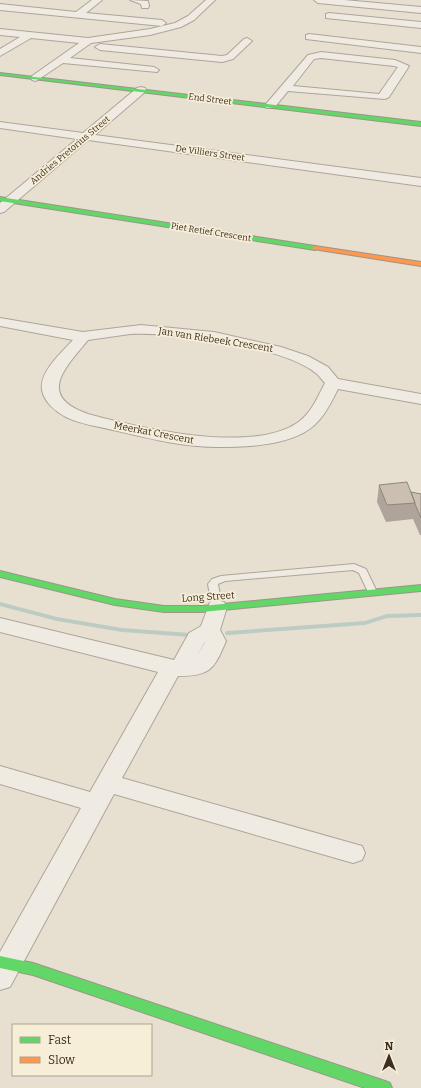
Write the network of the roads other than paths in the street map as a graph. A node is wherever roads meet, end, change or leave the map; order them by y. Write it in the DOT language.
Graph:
graph roads {
  1 [pos="98,0"];
  2 [pos="134,0"];
  3 [pos="211,0"];
  4 [pos="318,0"];
  5 [pos="0,6"];
  6 [pos="145,6"];
  7 [pos="77,15"];
  8 [pos="417,15"];
  9 [pos="329,16"];
  10 [pos="178,25"];
  11 [pos="421,25"];
  12 [pos="0,32"];
  13 [pos="29,35"];
  14 [pos="309,37"];
  15 [pos="399,40"];
  16 [pos="247,41"];
  17 [pos="85,43"];
  18 [pos="155,44"];
  19 [pos="421,50"];
  20 [pos="0,52"];
  21 [pos="145,52"];
  22 [pos="62,60"];
  23 [pos="154,70"];
  24 [pos="0,74"];
  25 [pos="36,78"];
  26 [pos="285,88"];
  27 [pos="141,90"];
  28 [pos="270,106"];
  29 [pos="0,124"];
  30 [pos="421,124"];
  31 [pos="86,137"];
  32 [pos="421,182"];
  33 [pos="5,200"];
  34 [pos="0,209"];
  35 [pos="421,264"];
  36 [pos="0,322"];
  37 [pos="83,337"];
  38 [pos="333,383"];
  39 [pos="421,399"];
  40 [pos="0,574"];
  41 [pos="421,588"];
  42 [pos="372,592"];
  43 [pos="217,607"];
  44 [pos="0,625"];
  45 [pos="176,668"];
  46 [pos="0,775"];
  47 [pos="108,782"];
  48 [pos="96,803"];
  49 [pos="353,853"];
  50 [pos="3,968"];
  51 [pos="385,1088"];
  1 -- 7 [label="street"];
  2 -- 6 [label="street"];
  3 -- 10 [label="street"];
  4 -- 8 [label="street"];
  5 -- 7 [label="street"];
  7 -- 10 [label="street"];
  8 -- 9 [label="street"];
  8 -- 11 [label="street"];
  8 -- 15 [label="street"];
  10 -- 17 [label="street"];
  12 -- 13 [label="street"];
  13 -- 17 [label="street"];
  13 -- 20 [label="street"];
  14 -- 15 [label="street"];
  15 -- 19 [label="street"];
  16 -- 21 [label="street"];
  17 -- 21 [label="street"];
  17 -- 22 [label="street"];
  18 -- 21 [label="street"];
  22 -- 23 [label="street"];
  22 -- 25 [label="street"];
  24 -- 25 [label="street, End Street"];
  25 -- 27 [label="street, End Street"];
  26 -- 26 [label="street"];
  26 -- 28 [label="street"];
  27 -- 28 [label="street, End Street"];
  27 -- 31 [label="street, Andries Pretorius Street"];
  28 -- 30 [label="street, End Street"];
  29 -- 31 [label="street, De Villiers Street"];
  31 -- 32 [label="street, De Villiers Street"];
  31 -- 33 [label="street, Andries Pretorius Street"];
  33 -- 34 [label="street, Andries Pretorius Street"];
  33 -- 35 [label="street, Piet Retief Crescent"];
  36 -- 37 [label="street, Jan van Riebeek Crescent"];
  37 -- 38 [label="street, Jan van Riebeek Crescent"];
  37 -- 38 [label="street, Meerkat Crescent"];
  38 -- 39 [label="street"];
  40 -- 43 [label="street, Long Street"];
  41 -- 42 [label="street, Long Street"];
  42 -- 43 [label="street, Long Street"];
  42 -- 43 [label="lane"];
  43 -- 45 [label="street"];
  44 -- 45 [label="street"];
  45 -- 47 [label="street"];
  46 -- 48 [label="street"];
  47 -- 48 [label="street"];
  47 -- 49 [label="street"];
  48 -- 50 [label="street"];
  50 -- 51 [label="street"];
}
